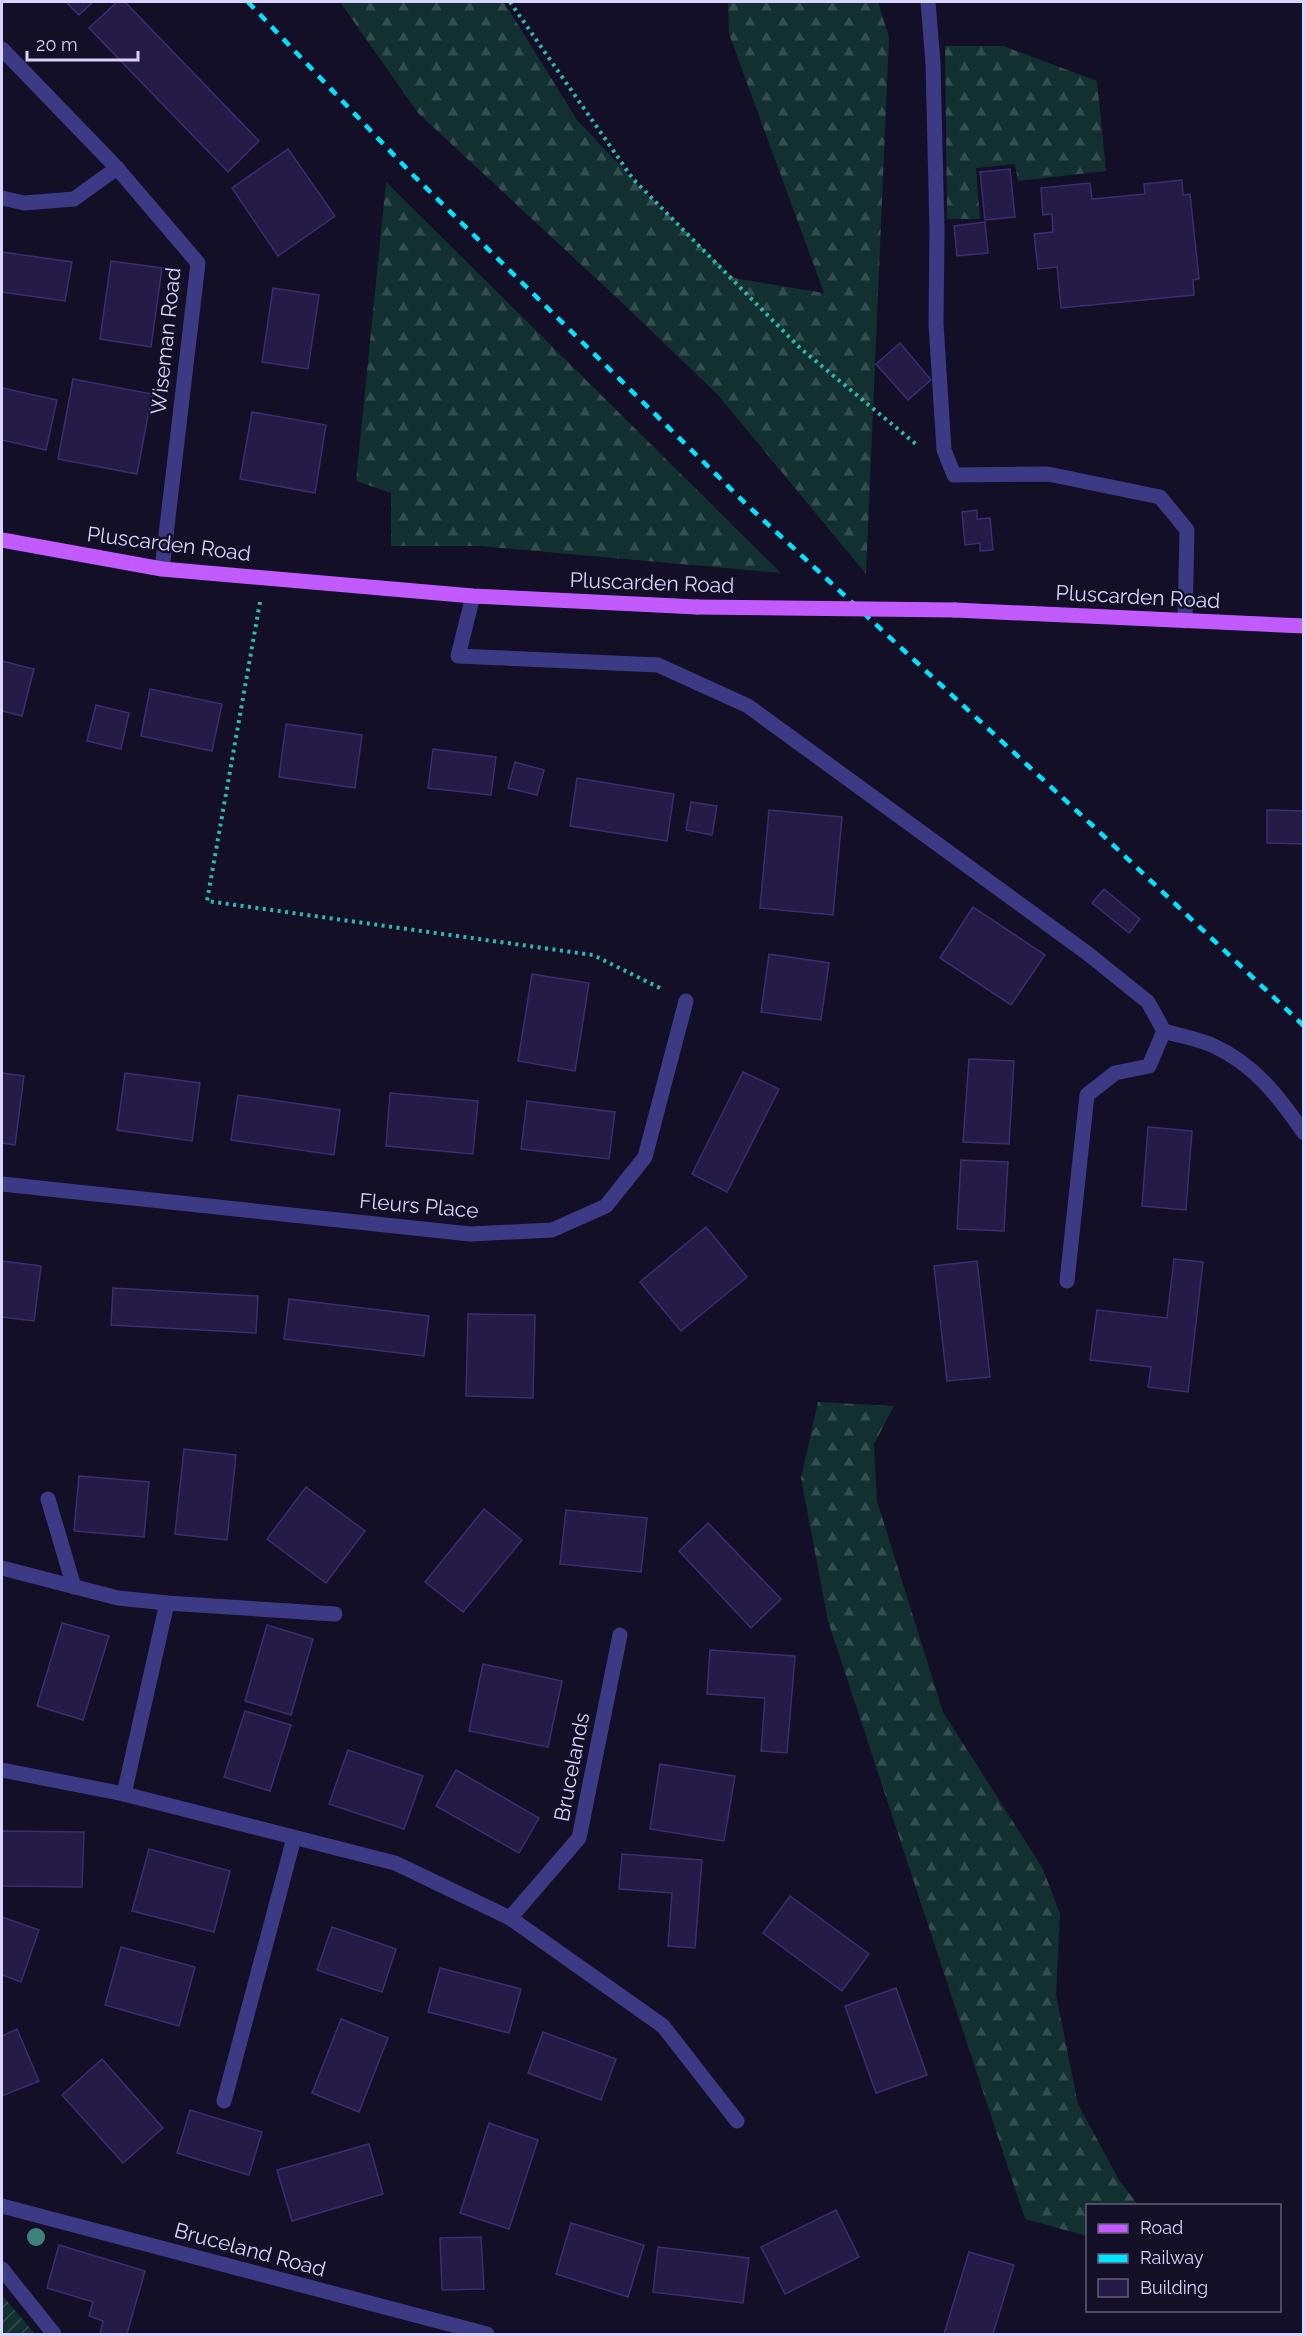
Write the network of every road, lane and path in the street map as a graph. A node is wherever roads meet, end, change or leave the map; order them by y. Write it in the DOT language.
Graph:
graph roads {
  1 [pos="510,2"];
  2 [pos="928,2"];
  3 [pos="2,49"];
  4 [pos="117,168"];
  5 [pos="2,198"];
  6 [pos="918,445"];
  7 [pos="2,540"];
  8 [pos="162,569"];
  9 [pos="265,578"];
  10 [pos="473,596"];
  11 [pos="1185,621"];
  12 [pos="1304,626"];
  13 [pos="686,1001"];
  14 [pos="1164,1031"];
  15 [pos="1304,1133"];
  16 [pos="2,1184"];
  17 [pos="1067,1281"];
  18 [pos="48,1499"];
  19 [pos="2,1568"];
  20 [pos="74,1587"];
  21 [pos="167,1604"];
  22 [pos="335,1614"];
  23 [pos="620,1635"];
  24 [pos="2,1770"];
  25 [pos="124,1794"];
  26 [pos="294,1838"];
  27 [pos="510,1918"];
  28 [pos="224,2101"];
  29 [pos="737,2121"];
  30 [pos="2,2206"];
  31 [pos="2,2269"];
  32 [pos="54,2334"];
  33 [pos="487,2334"];
  1 -- 6 [label="path"];
  2 -- 11 [label="street"];
  3 -- 4 [label="street, Wiseman Road"];
  4 -- 5 [label="street"];
  4 -- 8 [label="street, Wiseman Road"];
  7 -- 8 [label="main road, Pluscarden Road"];
  8 -- 9 [label="main road, Pluscarden Road"];
  9 -- 10 [label="main road, Pluscarden Road"];
  9 -- 13 [label="path"];
  10 -- 11 [label="main road, Pluscarden Road, bridge"];
  10 -- 14 [label="street"];
  11 -- 12 [label="main road, Pluscarden Road"];
  13 -- 16 [label="street, Fleurs Place"];
  14 -- 15 [label="street"];
  14 -- 17 [label="street"];
  18 -- 20 [label="street"];
  19 -- 20 [label="street"];
  20 -- 21 [label="street"];
  21 -- 22 [label="street"];
  21 -- 25 [label="street"];
  23 -- 27 [label="street, Brucelands"];
  24 -- 25 [label="street"];
  25 -- 26 [label="street"];
  26 -- 27 [label="street"];
  26 -- 28 [label="street"];
  27 -- 29 [label="street"];
  30 -- 33 [label="street, Bruceland Road"];
  31 -- 32 [label="street"];
}
